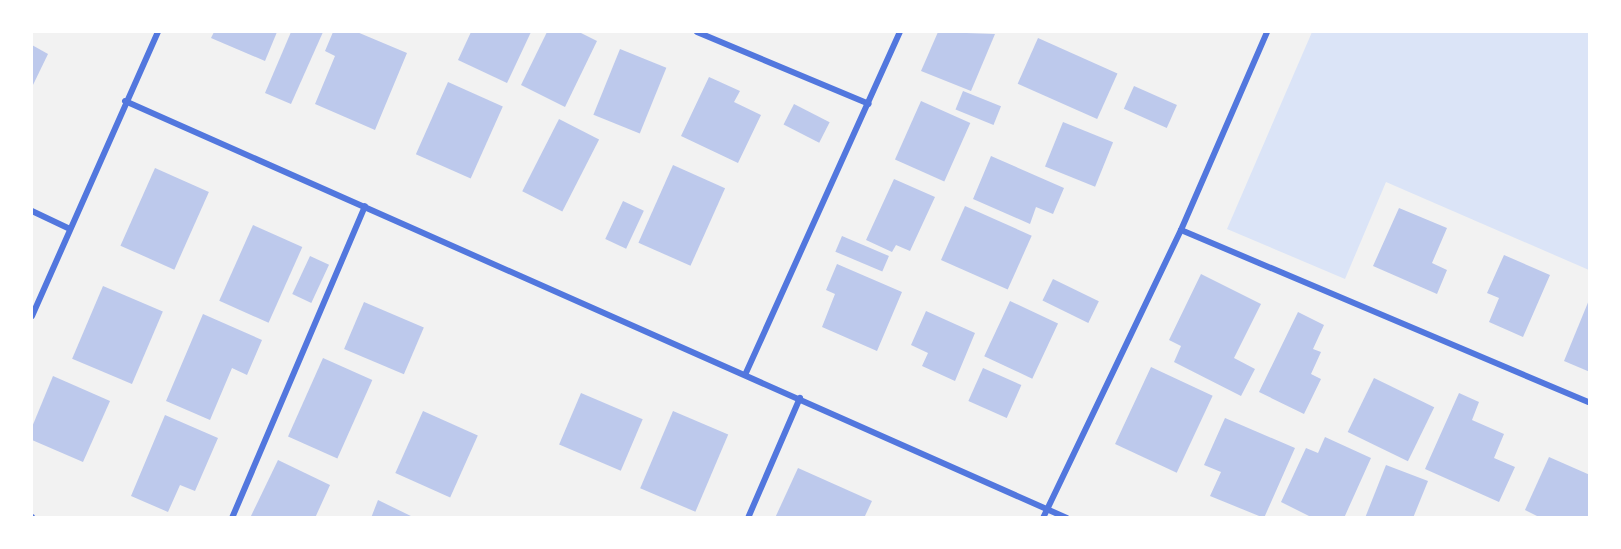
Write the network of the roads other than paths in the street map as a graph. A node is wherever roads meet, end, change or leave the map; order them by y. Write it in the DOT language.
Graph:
graph roads {
  1 [pos="158,32"];
  2 [pos="697,32"];
  3 [pos="900,32"];
  4 [pos="1267,32"];
  5 [pos="125,101"];
  6 [pos="869,104"];
  7 [pos="365,206"];
  8 [pos="32,211"];
  9 [pos="70,229"];
  10 [pos="1181,230"];
  11 [pos="32,316"];
  12 [pos="745,375"];
  13 [pos="800,398"];
  14 [pos="1590,403"];
  15 [pos="1046,509"];
  16 [pos="232,518"];
  17 [pos="748,518"];
  18 [pos="1043,518"];
  19 [pos="1067,518"];
  1 -- 5 [label="street"];
  2 -- 6 [label="street"];
  3 -- 6 [label="street"];
  4 -- 10 [label="street"];
  5 -- 7 [label="street"];
  5 -- 9 [label="street"];
  6 -- 12 [label="street"];
  7 -- 12 [label="street"];
  7 -- 16 [label="street"];
  8 -- 9 [label="street"];
  9 -- 11 [label="street"];
  10 -- 14 [label="street"];
  10 -- 15 [label="street"];
  12 -- 13 [label="street"];
  13 -- 15 [label="street"];
  13 -- 17 [label="street"];
  15 -- 18 [label="street"];
  15 -- 19 [label="street"];
}
